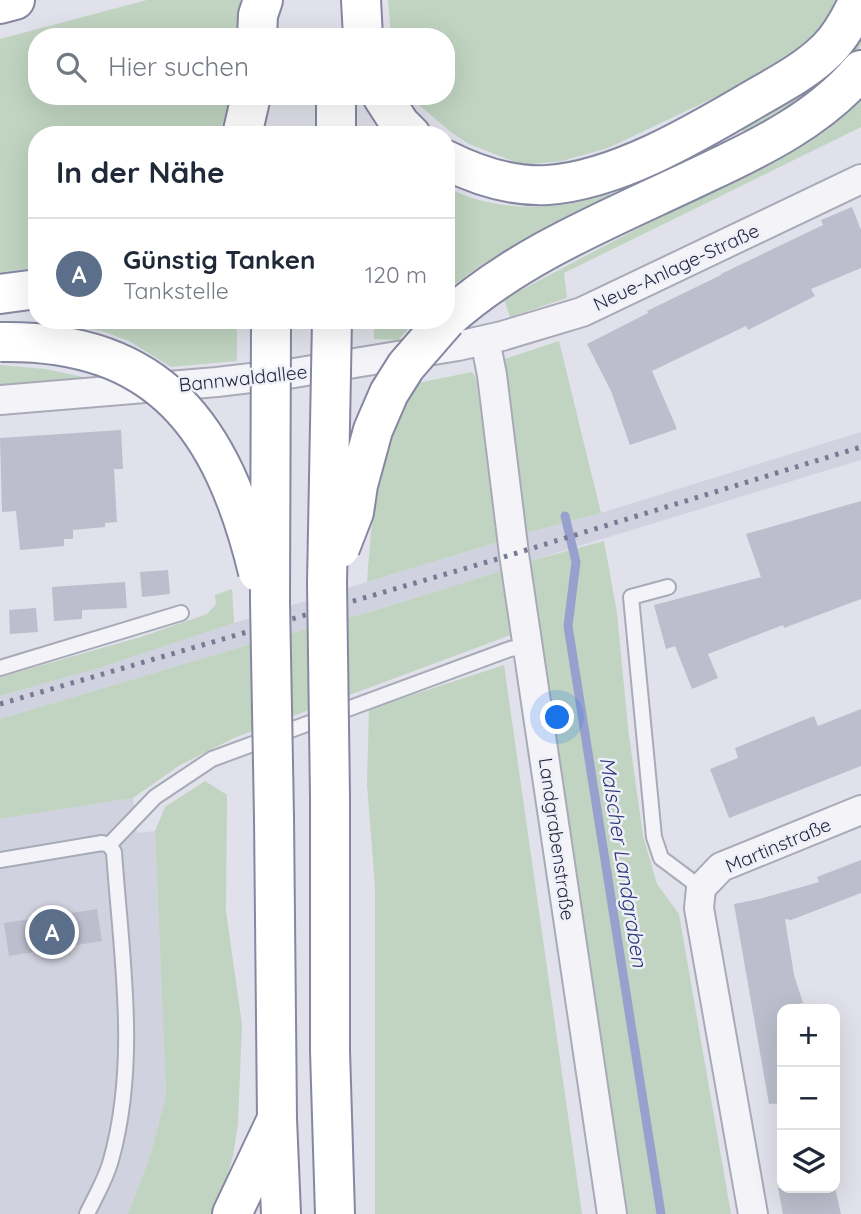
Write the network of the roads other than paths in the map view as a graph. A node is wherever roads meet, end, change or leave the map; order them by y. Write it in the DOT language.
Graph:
graph roads {
  1 [pos="15,0"];
  2 [pos="262,0"];
  3 [pos="271,0"];
  4 [pos="338,0"];
  5 [pos="361,0"];
  6 [pos="859,0"];
  7 [pos="0,4"];
  8 [pos="257,28"];
  9 [pos="271,28"];
  10 [pos="338,28"];
  11 [pos="363,28"];
  12 [pos="861,71"];
  13 [pos="249,105"];
  14 [pos="271,105"];
  15 [pos="337,105"];
  16 [pos="388,105"];
  17 [pos="244,126"];
  18 [pos="271,126"];
  19 [pos="336,126"];
  20 [pos="402,126"];
  21 [pos="455,164"];
  22 [pos="861,179"];
  23 [pos="28,290"];
  24 [pos="0,294"];
  25 [pos="455,312"];
  26 [pos="271,329"];
  27 [pos="332,329"];
  28 [pos="438,329"];
  29 [pos="485,340"];
  30 [pos="0,342"];
  31 [pos="0,400"];
  32 [pos="327,583"];
  33 [pos="667,587"];
  34 [pos="270,602"];
  35 [pos="181,613"];
  36 [pos="528,646"];
  37 [pos="0,668"];
  38 [pos="861,810"];
  39 [pos="109,845"];
  40 [pos="0,860"];
  41 [pos="701,888"];
  42 [pos="277,1119"];
  43 [pos="87,1214"];
  44 [pos="232,1214"];
  45 [pos="281,1214"];
  46 [pos="335,1214"];
  47 [pos="612,1214"];
  48 [pos="753,1214"];
  1 -- 7 [label="highway"];
  2 -- 8 [label="highway"];
  3 -- 9 [label="highway"];
  4 -- 10 [label="highway"];
  5 -- 11 [label="highway"];
  6 -- 21 [label="highway"];
  12 -- 25 [label="highway, bridge"];
  13 -- 17 [label="highway"];
  14 -- 18 [label="highway"];
  15 -- 19 [label="highway"];
  16 -- 20 [label="highway"];
  22 -- 29 [label="street, Neue-Anlage-Straße"];
  23 -- 24 [label="highway"];
  26 -- 34 [label="highway, bridge"];
  27 -- 32 [label="highway, bridge"];
  28 -- 32 [label="highway, bridge"];
  29 -- 31 [label="street, Bannwaldallee"];
  29 -- 36 [label="street, Landgrabenstraße"];
  30 -- 34 [label="highway, bridge"];
  32 -- 46 [label="highway, bridge"];
  33 -- 41 [label="lane"];
  34 -- 42 [label="highway, bridge"];
  35 -- 37 [label="lane"];
  36 -- 39 [label="lane"];
  36 -- 47 [label="street, Landgrabenstraße"];
  38 -- 41 [label="street, Martinstraße"];
  39 -- 40 [label="lane"];
  39 -- 43 [label="lane"];
  41 -- 48 [label="street"];
  42 -- 44 [label="highway"];
  42 -- 45 [label="highway"];
}
